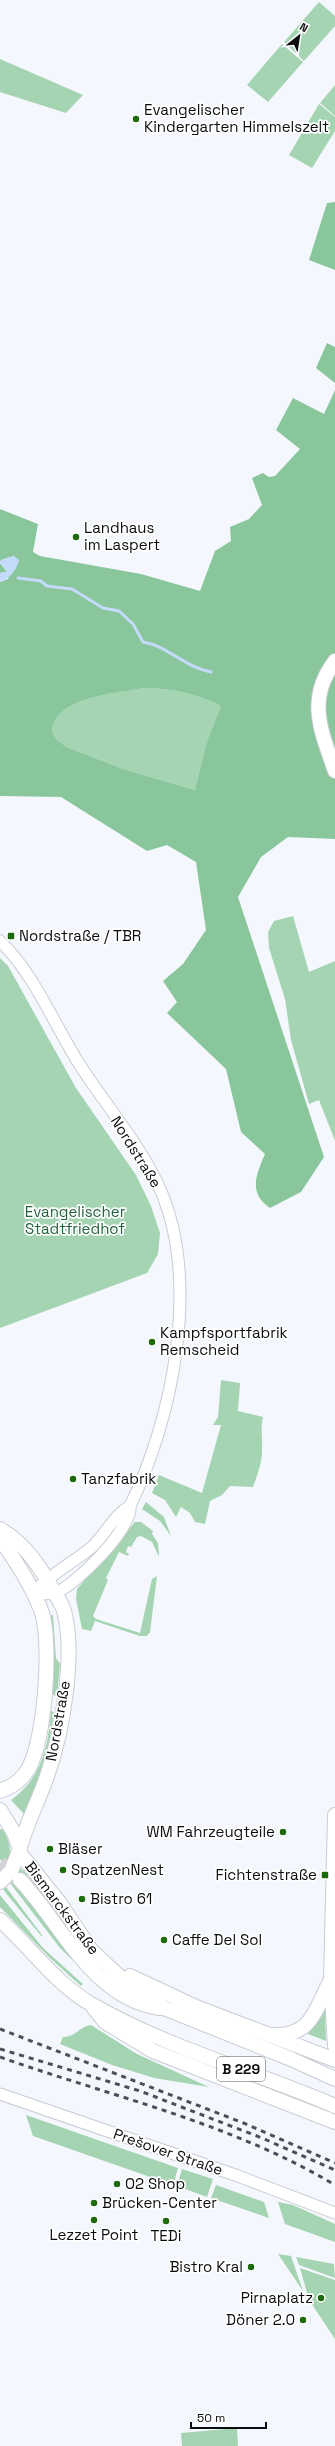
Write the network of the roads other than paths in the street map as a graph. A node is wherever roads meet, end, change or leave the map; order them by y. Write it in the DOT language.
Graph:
graph roads {
  1 [pos="335,661"];
  2 [pos="335,771"];
  3 [pos="0,941"];
  4 [pos="130,1506"];
  5 [pos="0,1529"];
  6 [pos="0,1539"];
  7 [pos="46,1578"];
  8 [pos="33,1593"];
  9 [pos="54,1593"];
  10 [pos="0,1791"];
  11 [pos="0,1810"];
  12 [pos="335,1815"];
  13 [pos="334,1845"];
  14 [pos="20,1849"];
  15 [pos="20,1880"];
  16 [pos="0,1882"];
  17 [pos="0,1920"];
  18 [pos="104,1963"];
  19 [pos="331,1980"];
  20 [pos="90,2004"];
  21 [pos="164,2008"];
  22 [pos="271,2035"];
  23 [pos="335,2046"];
  24 [pos="335,2060"];
  25 [pos="335,2080"];
  26 [pos="0,2094"];
  27 [pos="335,2106"];
  28 [pos="335,2122"];
  29 [pos="335,2213"];
  1 -- 2 [label="main road"];
  3 -- 4 [label="street, Nordstraße"];
  4 -- 7 [label="street, Nordstraße"];
  4 -- 9 [label="street, Nordstraße"];
  5 -- 7 [label="main road"];
  6 -- 8 [label="main road"];
  7 -- 8 [label="street, Nordstraße"];
  7 -- 9 [label="main road, Nordstraße"];
  8 -- 9 [label="street"];
  8 -- 10 [label="main road, Nordstraße"];
  9 -- 14 [label="main road, Nordstraße"];
  11 -- 14 [label="main road, B 229"];
  12 -- 13 [label="main road"];
  13 -- 19 [label="main road"];
  14 -- 16 [label="main road, Nordstraße"];
  14 -- 18 [label="main road, Bismarckstraße / B 229"];
  15 -- 21 [label="main road"];
  17 -- 20 [label="main road, B 229"];
  18 -- 21 [label="main road, B 229"];
  18 -- 22 [label="main road, B 229"];
  19 -- 22 [label="main road"];
  19 -- 23 [label="main road"];
  20 -- 27 [label="main road, B 229"];
  20 -- 28 [label="main road, B 229"];
  21 -- 25 [label="main road, B 229"];
  22 -- 24 [label="main road, B 229"];
  26 -- 29 [label="street, Prešover Straße"];
}
